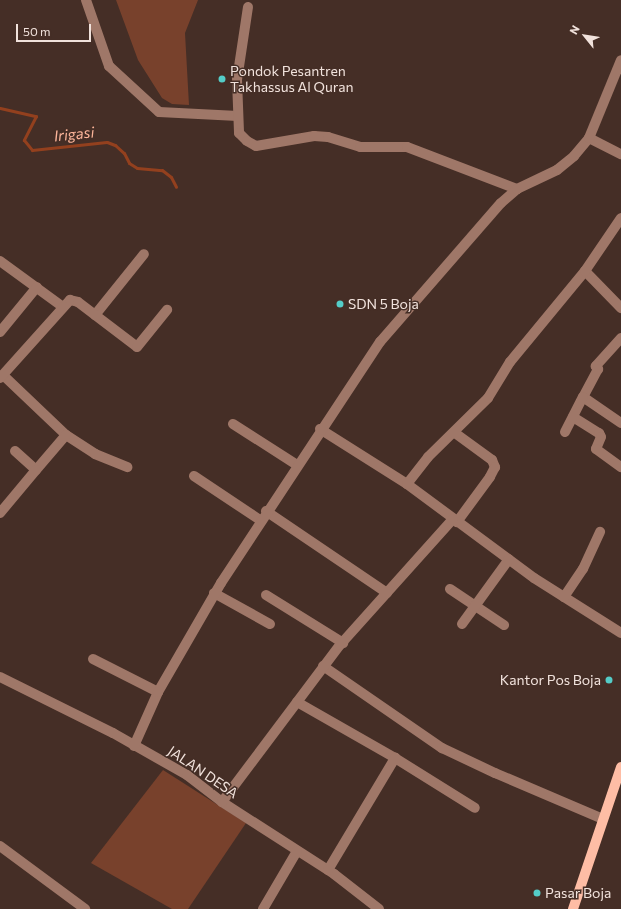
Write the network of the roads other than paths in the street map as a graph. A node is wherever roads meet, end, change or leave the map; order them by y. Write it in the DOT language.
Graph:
graph roads {
  1 [pos="86,0"];
  2 [pos="248,7"];
  3 [pos="621,60"];
  4 [pos="238,116"];
  5 [pos="589,138"];
  6 [pos="621,154"];
  7 [pos="517,189"];
  8 [pos="621,218"];
  9 [pos="144,254"];
  10 [pos="0,261"];
  11 [pos="586,271"];
  12 [pos="37,287"];
  13 [pos="63,307"];
  14 [pos="621,308"];
  15 [pos="167,310"];
  16 [pos="95,315"];
  17 [pos="0,332"];
  18 [pos="621,338"];
  19 [pos="2,376"];
  20 [pos="583,397"];
  21 [pos="573,417"];
  22 [pos="621,423"];
  23 [pos="233,424"];
  24 [pos="320,429"];
  25 [pos="565,432"];
  26 [pos="455,433"];
  27 [pos="66,435"];
  28 [pos="15,451"];
  29 [pos="296,465"];
  30 [pos="128,467"];
  31 [pos="621,467"];
  32 [pos="36,470"];
  33 [pos="194,476"];
  34 [pos="407,484"];
  35 [pos="266,511"];
  36 [pos="0,513"];
  37 [pos="260,520"];
  38 [pos="455,520"];
  39 [pos="600,532"];
  40 [pos="509,559"];
  41 [pos="450,588"];
  42 [pos="387,593"];
  43 [pos="214,594"];
  44 [pos="266,595"];
  45 [pos="564,597"];
  46 [pos="475,606"];
  47 [pos="270,624"];
  48 [pos="462,624"];
  49 [pos="504,625"];
  50 [pos="621,634"];
  51 [pos="343,643"];
  52 [pos="93,659"];
  53 [pos="323,666"];
  54 [pos="0,677"];
  55 [pos="158,692"];
  56 [pos="297,702"];
  57 [pos="134,746"];
  58 [pos="395,758"];
  59 [pos="621,767"];
  60 [pos="619,779"];
  61 [pos="222,802"];
  62 [pos="475,808"];
  63 [pos="604,819"];
  64 [pos="0,846"];
  65 [pos="298,851"];
  66 [pos="328,870"];
  67 [pos="85,909"];
  68 [pos="263,909"];
  69 [pos="379,909"];
  70 [pos="573,909"];
  1 -- 4 [label="street"];
  2 -- 4 [label="street"];
  3 -- 5 [label="street"];
  4 -- 7 [label="street"];
  5 -- 6 [label="street"];
  5 -- 7 [label="street"];
  7 -- 24 [label="street"];
  8 -- 11 [label="street"];
  9 -- 16 [label="street"];
  10 -- 12 [label="street"];
  11 -- 14 [label="street"];
  11 -- 26 [label="street"];
  12 -- 13 [label="street"];
  12 -- 17 [label="street"];
  13 -- 16 [label="street"];
  13 -- 19 [label="street"];
  15 -- 16 [label="street"];
  18 -- 20 [label="street"];
  19 -- 27 [label="street"];
  20 -- 21 [label="street"];
  20 -- 22 [label="street"];
  21 -- 25 [label="street"];
  21 -- 31 [label="street"];
  23 -- 29 [label="street"];
  24 -- 29 [label="street"];
  24 -- 34 [label="street"];
  26 -- 34 [label="street"];
  26 -- 38 [label="street"];
  27 -- 30 [label="street"];
  27 -- 32 [label="street"];
  28 -- 32 [label="street"];
  29 -- 35 [label="street"];
  32 -- 36 [label="street"];
  33 -- 37 [label="street"];
  34 -- 38 [label="street"];
  35 -- 37 [label="street"];
  35 -- 42 [label="street"];
  37 -- 43 [label="street"];
  38 -- 40 [label="street"];
  38 -- 42 [label="street"];
  39 -- 45 [label="street"];
  40 -- 45 [label="street"];
  40 -- 46 [label="street"];
  41 -- 46 [label="street"];
  42 -- 51 [label="street"];
  43 -- 47 [label="street"];
  43 -- 55 [label="street"];
  44 -- 51 [label="street"];
  45 -- 50 [label="street"];
  46 -- 48 [label="street"];
  46 -- 49 [label="street"];
  51 -- 53 [label="street"];
  52 -- 55 [label="street"];
  53 -- 56 [label="street"];
  53 -- 63 [label="street"];
  54 -- 57 [label="street, JALAN DESA"];
  55 -- 57 [label="street"];
  56 -- 58 [label="street"];
  56 -- 61 [label="street"];
  57 -- 61 [label="street, JALAN DESA"];
  58 -- 62 [label="street"];
  58 -- 66 [label="street"];
  59 -- 60 [label="main road"];
  60 -- 63 [label="main road"];
  61 -- 65 [label="street, JALAN DESA"];
  63 -- 70 [label="main road"];
  64 -- 67 [label="street"];
  65 -- 66 [label="street, JALAN DESA"];
  65 -- 68 [label="street"];
  66 -- 69 [label="street, JALAN DESA"];
}
